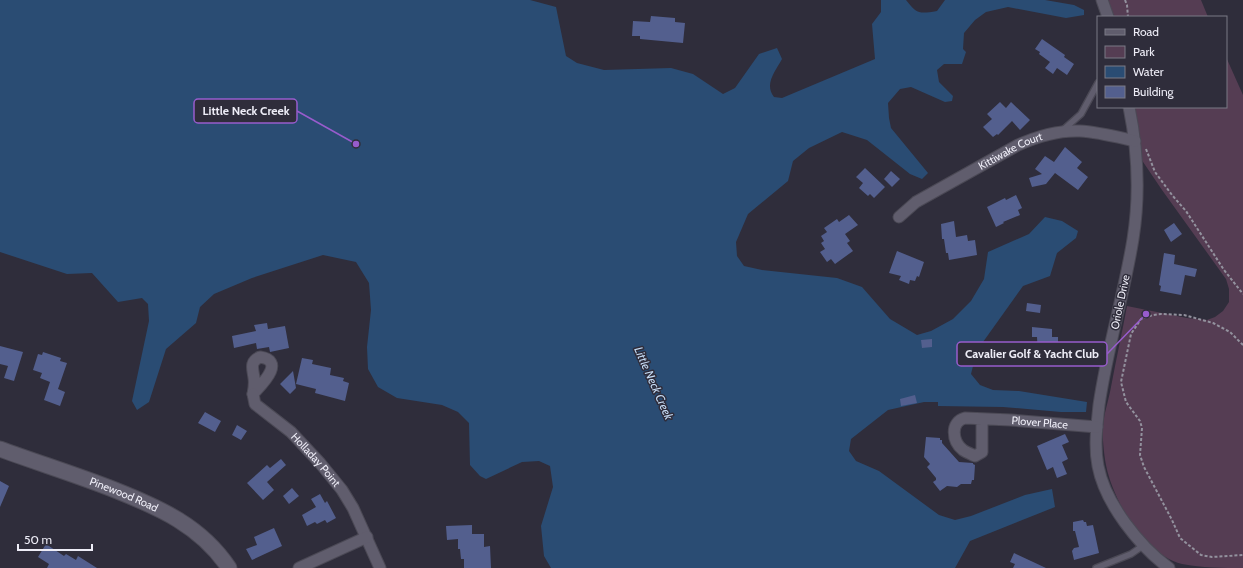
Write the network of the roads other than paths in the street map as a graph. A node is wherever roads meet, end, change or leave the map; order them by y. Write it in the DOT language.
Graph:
graph roads {
  1 [pos="1097,85"];
  2 [pos="1129,108"];
  3 [pos="1061,132"];
  4 [pos="1135,141"];
  5 [pos="899,217"];
  6 [pos="253,394"];
  7 [pos="982,419"];
  8 [pos="1097,427"];
  9 [pos="0,449"];
  10 [pos="366,537"];
  11 [pos="1144,545"];
  12 [pos="229,568"];
  13 [pos="299,568"];
  14 [pos="380,568"];
  15 [pos="1096,568"];
  16 [pos="1169,568"];
  1 -- 3 [label="lane"];
  2 -- 4 [label="street, Oriole Drive"];
  3 -- 4 [label="street, Kittiwake Court"];
  3 -- 5 [label="street, Kittiwake Court"];
  4 -- 8 [label="street, Oriole Drive"];
  6 -- 10 [label="street, Holladay Point"];
  7 -- 8 [label="street, Plover Place"];
  8 -- 11 [label="street, Oriole Drive"];
  9 -- 12 [label="street, Pinewood Road"];
  10 -- 13 [label="street"];
  10 -- 14 [label="street, Holladay Point"];
  11 -- 15 [label="lane"];
  11 -- 16 [label="street, Oriole Drive"];
}
